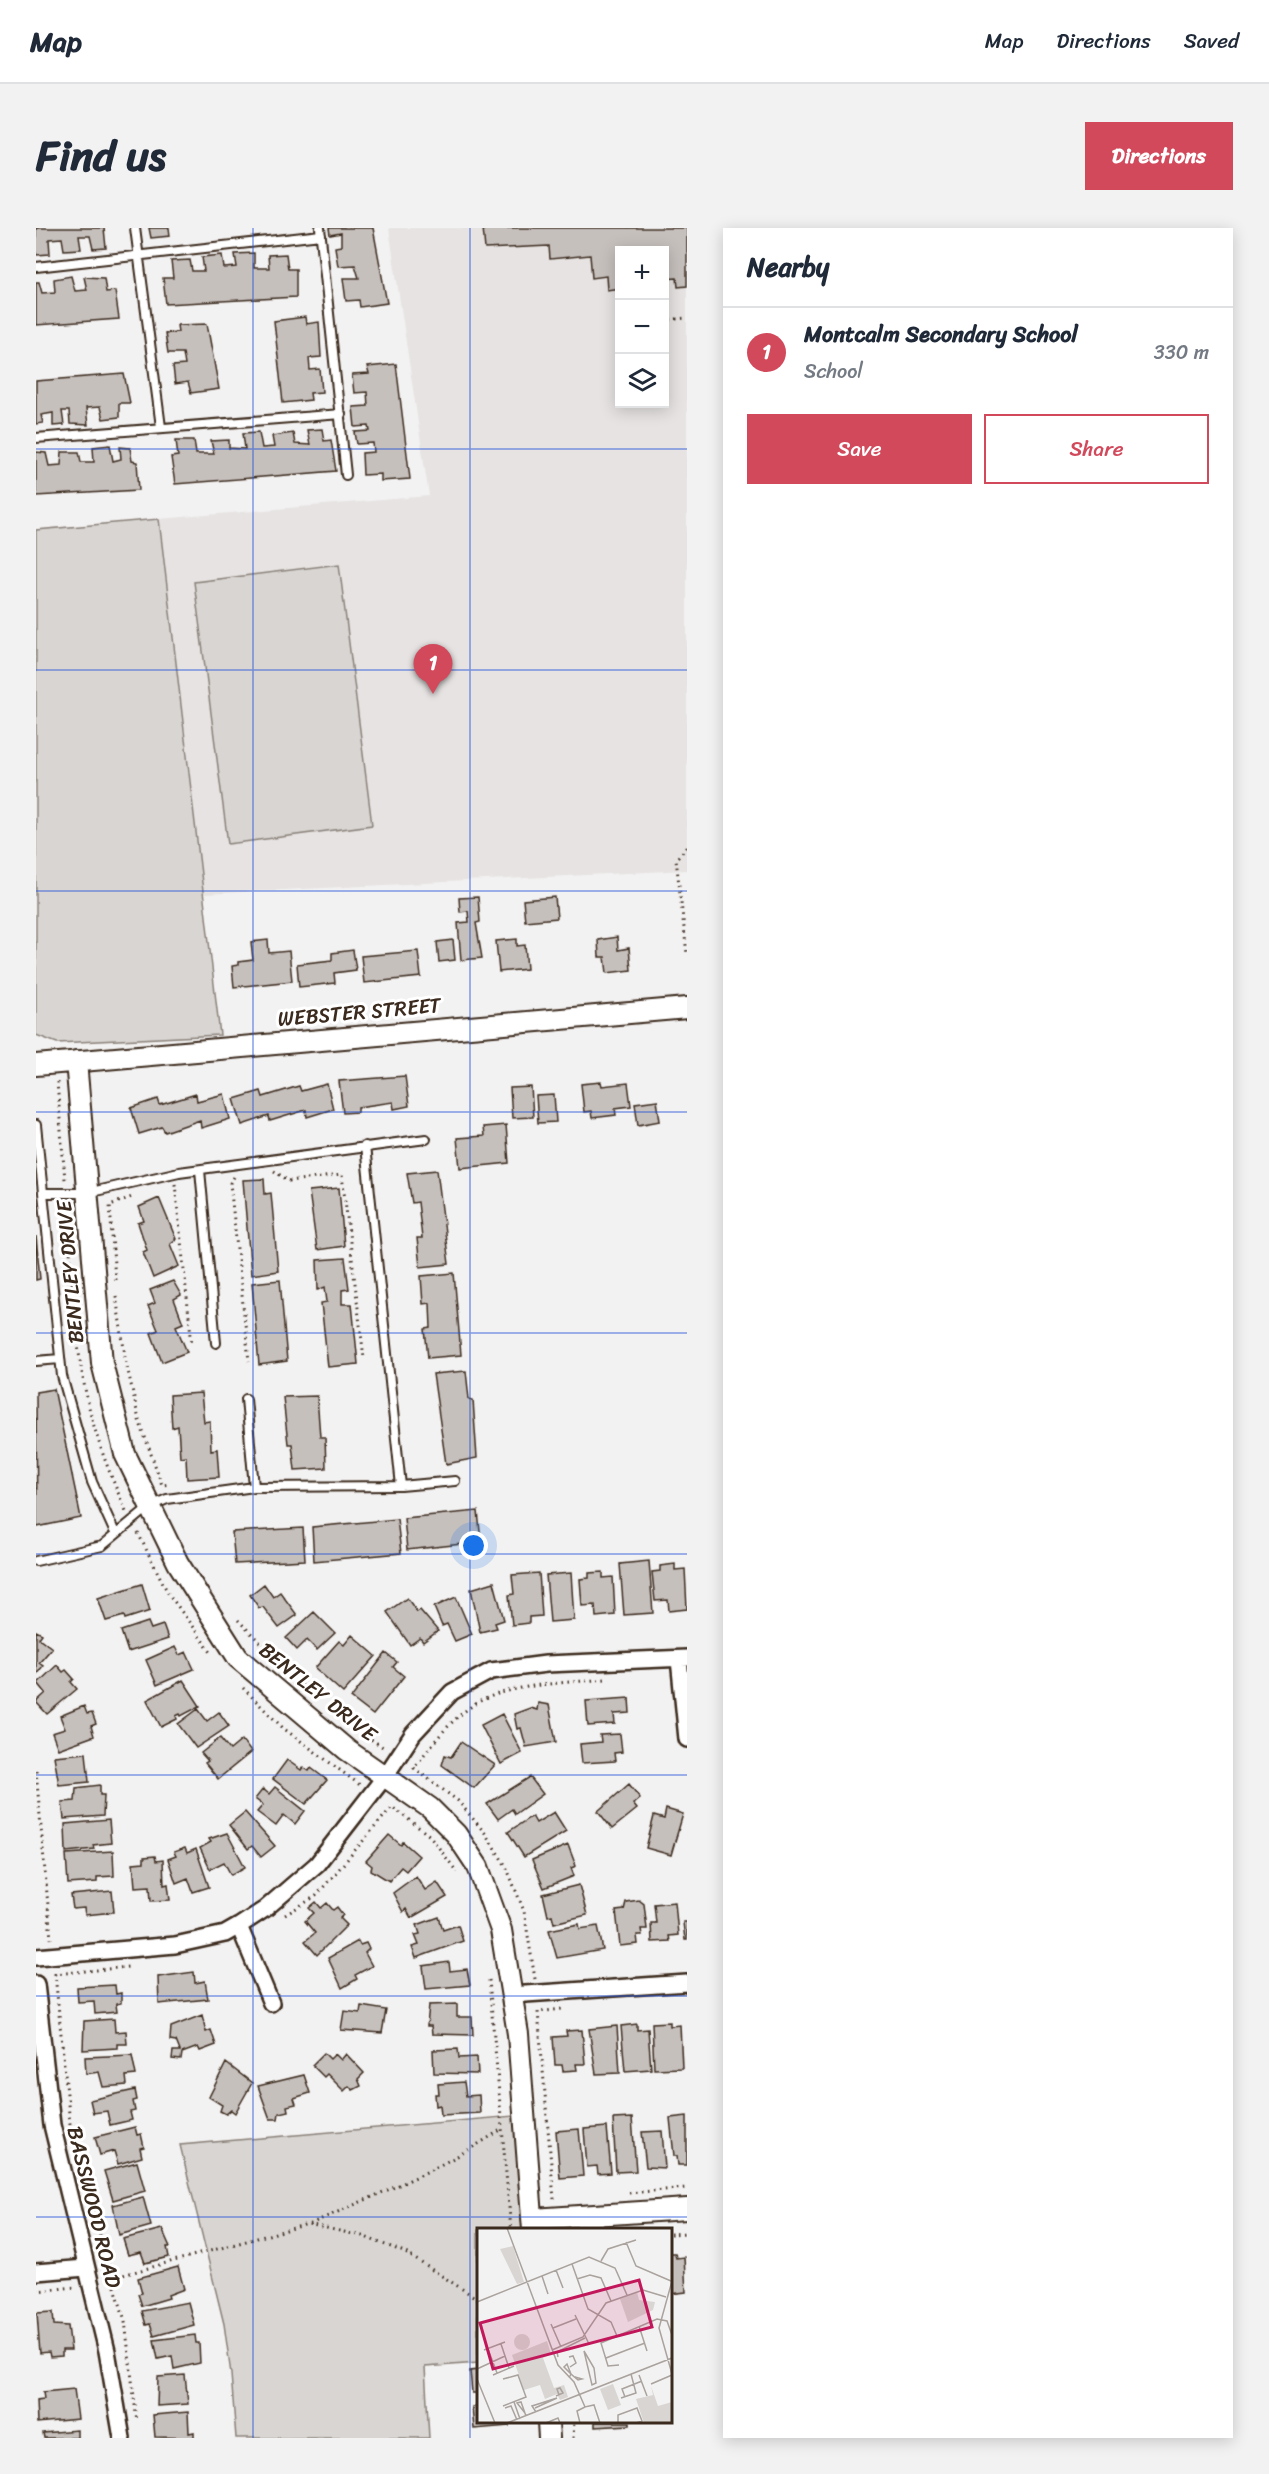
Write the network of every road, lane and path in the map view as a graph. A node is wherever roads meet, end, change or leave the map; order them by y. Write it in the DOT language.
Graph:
graph roads {
  1 [pos="135,228"];
  2 [pos="321,232"];
  3 [pos="140,256"];
  4 [pos="36,267"];
  5 [pos="687,318"];
  6 [pos="669,320"];
  7 [pos="341,414"];
  8 [pos="161,427"];
  9 [pos="36,438"];
  10 [pos="346,475"];
  11 [pos="687,847"];
  12 [pos="687,954"];
  13 [pos="687,1008"];
  14 [pos="76,1061"];
  15 [pos="36,1065"];
  16 [pos="36,1125"];
  17 [pos="426,1140"];
  18 [pos="365,1146"];
  19 [pos="268,1168"];
  20 [pos="200,1170"];
  21 [pos="236,1174"];
  22 [pos="164,1185"];
  23 [pos="44,1193"];
  24 [pos="87,1193"];
  25 [pos="142,1193"];
  26 [pos="115,1283"];
  27 [pos="116,1294"];
  28 [pos="216,1343"];
  29 [pos="192,1345"];
  30 [pos="364,1358"];
  31 [pos="60,1359"];
  32 [pos="36,1361"];
  33 [pos="249,1361"];
  34 [pos="246,1399"];
  35 [pos="456,1481"];
  36 [pos="173,1484"];
  37 [pos="162,1485"];
  38 [pos="401,1486"];
  39 [pos="254,1487"];
  40 [pos="158,1503"];
  41 [pos="115,1533"];
  42 [pos="36,1561"];
  43 [pos="235,1616"];
  44 [pos="683,1659"];
  45 [pos="614,1678"];
  46 [pos="313,1696"];
  47 [pos="340,1719"];
  48 [pos="687,1739"];
  49 [pos="397,1757"];
  50 [pos="36,1771"];
  51 [pos="386,1775"];
  52 [pos="459,1874"];
  53 [pos="275,1921"];
  54 [pos="239,1926"];
  55 [pos="53,1956"];
  56 [pos="36,1957"];
  57 [pos="130,1967"];
  58 [pos="55,1974"];
  59 [pos="488,1976"];
  60 [pos="535,1982"];
  61 [pos="687,1983"];
  62 [pos="36,1984"];
  63 [pos="512,1995"];
  64 [pos="271,2003"];
  65 [pos="572,2008"];
  66 [pos="70,2126"];
  67 [pos="502,2129"];
  68 [pos="81,2170"];
  69 [pos="687,2188"];
  70 [pos="620,2193"];
  71 [pos="564,2198"];
  72 [pos="687,2209"];
  73 [pos="308,2224"];
  74 [pos="533,2224"];
  75 [pos="512,2228"];
  76 [pos="687,2233"];
  77 [pos="672,2234"];
  78 [pos="86,2268"];
  79 [pos="36,2272"];
  80 [pos="112,2278"];
  81 [pos="91,2286"];
  82 [pos="36,2291"];
  83 [pos="477,2298"];
  84 [pos="548,2423"];
  85 [pos="574,2423"];
  86 [pos="138,2427"];
  87 [pos="122,2438"];
  88 [pos="549,2438"];
  89 [pos="573,2438"];
  1 -- 3 [label="lane"];
  2 -- 3 [label="lane"];
  2 -- 7 [label="lane"];
  3 -- 4 [label="lane"];
  3 -- 8 [label="lane"];
  5 -- 6 [label="path"];
  7 -- 8 [label="lane"];
  7 -- 10 [label="lane"];
  8 -- 9 [label="lane"];
  11 -- 12 [label="path"];
  13 -- 14 [label="street, WEBSTER STREET"];
  14 -- 15 [label="street, WEBSTER STREET"];
  14 -- 24 [label="street, BENTLEY DRIVE"];
  16 -- 23 [label="lane"];
  17 -- 18 [label="lane"];
  18 -- 20 [label="lane"];
  18 -- 38 [label="lane"];
  19 -- 30 [label="path"];
  20 -- 24 [label="lane"];
  20 -- 28 [label="lane"];
  21 -- 33 [label="path"];
  22 -- 29 [label="path"];
  23 -- 24 [label="lane"];
  23 -- 31 [label="lane"];
  24 -- 40 [label="street, BENTLEY DRIVE"];
  25 -- 26 [label="path"];
  27 -- 37 [label="path"];
  31 -- 32 [label="lane"];
  31 -- 41 [label="lane"];
  34 -- 39 [label="lane"];
  35 -- 38 [label="lane"];
  36 -- 37 [label="path"];
  37 -- 40 [label="path"];
  38 -- 39 [label="lane"];
  39 -- 40 [label="lane"];
  40 -- 41 [label="lane"];
  40 -- 51 [label="street, BENTLEY DRIVE"];
  41 -- 42 [label="lane"];
  43 -- 46 [label="path"];
  44 -- 48 [label="street"];
  44 -- 49 [label="street"];
  45 -- 60 [label="path"];
  47 -- 49 [label="path"];
  49 -- 51 [label="street"];
  50 -- 55 [label="path"];
  51 -- 54 [label="street"];
  51 -- 63 [label="street, BENTLEY DRIVE"];
  52 -- 53 [label="path"];
  54 -- 55 [label="street"];
  54 -- 64 [label="street"];
  55 -- 56 [label="street"];
  55 -- 58 [label="path"];
  57 -- 58 [label="path"];
  58 -- 66 [label="path"];
  59 -- 67 [label="path"];
  61 -- 63 [label="street"];
  62 -- 78 [label="street, BASSWOOD ROAD"];
  63 -- 74 [label="street, BENTLEY DRIVE"];
  65 -- 71 [label="path"];
  67 -- 73 [label="path"];
  67 -- 75 [label="path"];
  68 -- 80 [label="path"];
  69 -- 70 [label="path"];
  72 -- 74 [label="street"];
  73 -- 80 [label="path"];
  73 -- 83 [label="path"];
  76 -- 77 [label="path"];
  78 -- 79 [label="street"];
  78 -- 81 [label="street, BASSWOOD ROAD"];
  80 -- 86 [label="path"];
  81 -- 82 [label="path"];
  81 -- 87 [label="street, BASSWOOD ROAD"];
  84 -- 88 [label="street"];
  85 -- 89 [label="path"];
}
